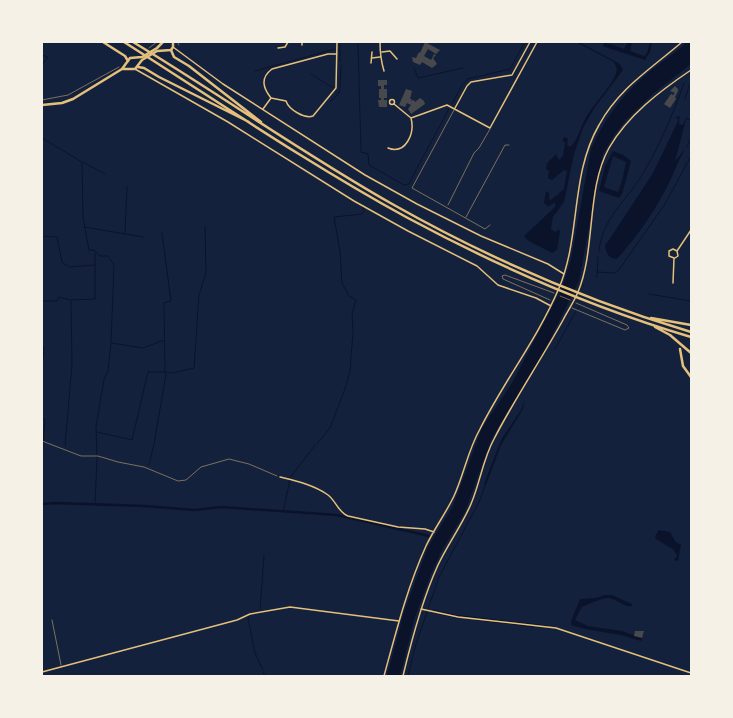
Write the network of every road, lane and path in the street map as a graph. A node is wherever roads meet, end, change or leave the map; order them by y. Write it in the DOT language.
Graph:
graph roads {
  1 [pos="103,42"];
  2 [pos="124,42"];
  3 [pos="133,42"];
  4 [pos="157,42"];
  5 [pos="163,42"];
  6 [pos="173,42"];
  7 [pos="177,42"];
  8 [pos="288,42"];
  9 [pos="337,42"];
  10 [pos="380,42"];
  11 [pos="530,42"];
  12 [pos="537,42"];
  13 [pos="682,42"];
  14 [pos="179,45"];
  15 [pos="175,47"];
  16 [pos="148,48"];
  17 [pos="278,48"];
  18 [pos="171,50"];
  19 [pos="372,52"];
  20 [pos="382,52"];
  21 [pos="337,54"];
  22 [pos="380,57"];
  23 [pos="372,58"];
  24 [pos="397,59"];
  25 [pos="128,62"];
  26 [pos="371,63"];
  27 [pos="138,67"];
  28 [pos="121,68"];
  29 [pos="130,68"];
  30 [pos="135,69"];
  31 [pos="691,70"];
  32 [pos="384,71"];
  33 [pos="271,98"];
  34 [pos="42,100"];
  35 [pos="42,105"];
  36 [pos="395,105"];
  37 [pos="454,108"];
  38 [pos="263,110"];
  39 [pos="411,118"];
  40 [pos="251,122"];
  41 [pos="264,125"];
  42 [pos="490,128"];
  43 [pos="509,145"];
  44 [pos="388,148"];
  45 [pos="447,206"];
  46 [pos="466,218"];
  47 [pos="490,225"];
  48 [pos="691,230"];
  49 [pos="677,251"];
  50 [pos="674,258"];
  51 [pos="564,274"];
  52 [pos="673,283"];
  53 [pos="553,301"];
  54 [pos="551,306"];
  55 [pos="570,307"];
  56 [pos="648,318"];
  57 [pos="652,324"];
  58 [pos="691,325"];
  59 [pos="691,332"];
  60 [pos="691,338"];
  61 [pos="680,349"];
  62 [pos="691,354"];
  63 [pos="691,377"];
  64 [pos="42,441"];
  65 [pos="280,477"];
  66 [pos="434,532"];
  67 [pos="421,609"];
  68 [pos="52,620"];
  69 [pos="399,621"];
  70 [pos="62,667"];
  71 [pos="42,672"];
  72 [pos="691,673"];
  73 [pos="384,676"];
  74 [pos="403,676"];
  1 -- 25 [label="main road"];
  2 -- 40 [label="main road"];
  3 -- 41 [label="main road"];
  4 -- 16 [label="path"];
  5 -- 25 [label="main road"];
  6 -- 15 [label="main road"];
  7 -- 14 [label="path"];
  8 -- 17 [label="street"];
  9 -- 21 [label="street"];
  10 -- 20 [label="street"];
  11 -- 37 [label="street"];
  12 -- 42 [label="street"];
  13 -- 51 [label="street"];
  15 -- 18 [label="main road"];
  15 -- 38 [label="street"];
  18 -- 27 [label="main road"];
  18 -- 41 [label="main road"];
  19 -- 23 [label="street"];
  20 -- 22 [label="street"];
  20 -- 24 [label="street"];
  21 -- 33 [label="street"];
  21 -- 33 [label="street"];
  22 -- 23 [label="street"];
  22 -- 32 [label="street"];
  23 -- 26 [label="street"];
  25 -- 28 [label="main road"];
  25 -- 29 [label="main road"];
  27 -- 30 [label="main road"];
  27 -- 40 [label="main road"];
  28 -- 29 [label="main road"];
  28 -- 34 [label="path"];
  28 -- 35 [label="main road"];
  29 -- 30 [label="main road"];
  30 -- 54 [label="street"];
  31 -- 55 [label="street"];
  33 -- 38 [label="street"];
  36 -- 39 [label="street"];
  37 -- 39 [label="street"];
  37 -- 42 [label="street"];
  37 -- 45 [label="lane"];
  38 -- 51 [label="street"];
  39 -- 44 [label="street"];
  40 -- 57 [label="main road"];
  41 -- 56 [label="main road"];
  42 -- 45 [label="lane"];
  43 -- 46 [label="lane"];
  45 -- 46 [label="lane"];
  46 -- 47 [label="lane"];
  48 -- 49 [label="street"];
  49 -- 50 [label="street"];
  49 -- 50 [label="street"];
  50 -- 52 [label="street"];
  51 -- 53 [label="street"];
  53 -- 54 [label="street"];
  53 -- 55 [label="path"];
  54 -- 66 [label="street"];
  55 -- 67 [label="street"];
  56 -- 58 [label="main road"];
  56 -- 59 [label="main road"];
  57 -- 60 [label="main road"];
  57 -- 62 [label="main road"];
  61 -- 63 [label="main road"];
  64 -- 65 [label="path"];
  65 -- 66 [label="street"];
  66 -- 69 [label="street"];
  67 -- 72 [label="street"];
  67 -- 74 [label="street"];
  68 -- 70 [label="lane"];
  69 -- 70 [label="street"];
  69 -- 73 [label="street"];
  70 -- 71 [label="street"];
}
